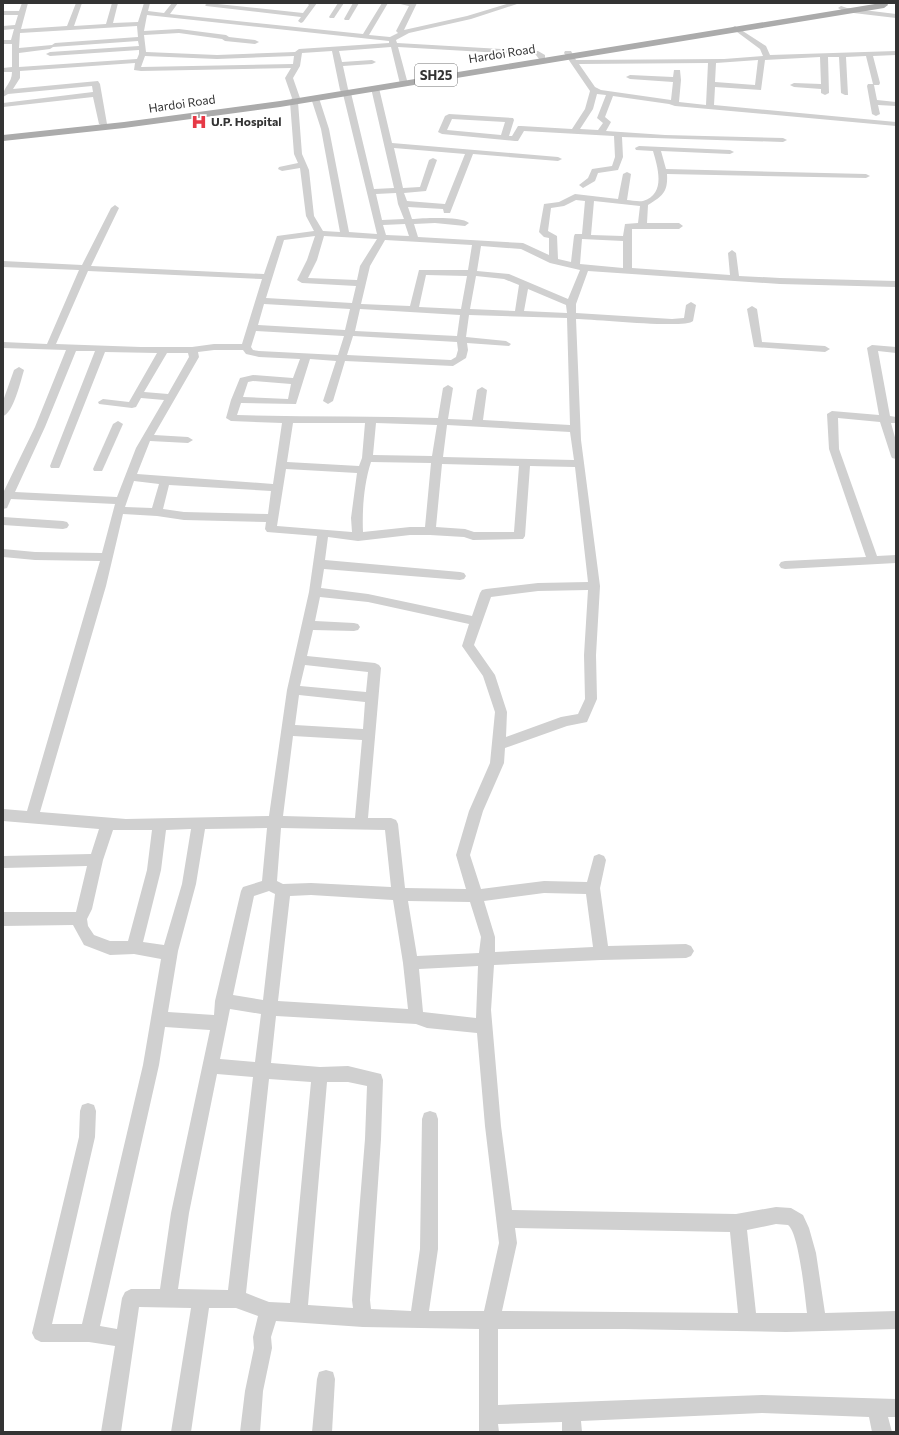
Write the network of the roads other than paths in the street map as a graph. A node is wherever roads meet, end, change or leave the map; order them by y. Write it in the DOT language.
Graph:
graph roads {
  1 [pos="25,3"];
  2 [pos="79,3"];
  3 [pos="115,3"];
  4 [pos="146,3"];
  5 [pos="175,3"];
  6 [pos="274,3"];
  7 [pos="310,3"];
  8 [pos="315,3"];
  9 [pos="341,3"];
  10 [pos="356,3"];
  11 [pos="385,3"];
  12 [pos="399,3"];
  13 [pos="516,3"];
  14 [pos="867,3"];
  15 [pos="209,4"];
  16 [pos="414,4"];
  17 [pos="883,4"];
  18 [pos="238,5"];
  19 [pos="896,7"];
  20 [pos="843,9"];
  21 [pos="268,11"];
  22 [pos="3,13"];
  23 [pos="22,13"];
  24 [pos="144,13"];
  25 [pos="166,15"];
  26 [pos="305,15"];
  27 [pos="896,16"];
  28 [pos="332,17"];
  29 [pos="196,19"];
  30 [pos="347,19"];
  31 [pos="238,23"];
  32 [pos="141,24"];
  33 [pos="109,26"];
  34 [pos="3,28"];
  35 [pos="70,28"];
  36 [pos="735,28"];
  37 [pos="18,29"];
  38 [pos="294,29"];
  39 [pos="402,34"];
  40 [pos="141,36"];
  41 [pos="365,36"];
  42 [pos="3,42"];
  43 [pos="15,42"];
  44 [pos="255,42"];
  45 [pos="392,42"];
  46 [pos="222,46"];
  47 [pos="335,48"];
  48 [pos="50,49"];
  49 [pos="15,51"];
  50 [pos="143,51"];
  51 [pos="896,53"];
  52 [pos="298,54"];
  53 [pos="869,54"];
  54 [pos="824,55"];
  55 [pos="842,55"];
  56 [pos="264,56"];
  57 [pos="542,57"];
  58 [pos="572,57"];
  59 [pos="765,58"];
  60 [pos="139,61"];
  61 [pos="372,62"];
  62 [pos="678,62"];
  63 [pos="712,62"];
  64 [pos="632,63"];
  65 [pos="338,64"];
  66 [pos="261,66"];
  67 [pos="296,66"];
  68 [pos="3,70"];
  69 [pos="16,70"];
  70 [pos="677,80"];
  71 [pos="403,82"];
  72 [pos="711,84"];
  73 [pos="794,85"];
  74 [pos="629,87"];
  75 [pos="375,88"];
  76 [pos="594,90"];
  77 [pos="346,91"];
  78 [pos="845,93"];
  79 [pos="4,94"];
  80 [pos="97,94"];
  81 [pos="610,94"];
  82 [pos="315,98"];
  83 [pos="295,100"];
  84 [pos="875,102"];
  85 [pos="676,104"];
  86 [pos="896,104"];
  87 [pos="3,105"];
  88 [pos="710,107"];
  89 [pos="876,114"];
  90 [pos="103,124"];
  91 [pos="896,124"];
  92 [pos="574,132"];
  93 [pos="601,133"];
  94 [pos="618,134"];
  95 [pos="3,135"];
  96 [pos="676,137"];
  97 [pos="3,138"];
  98 [pos="504,138"];
  99 [pos="783,140"];
  100 [pos="390,145"];
  101 [pos="639,148"];
  102 [pos="656,149"];
  103 [pos="470,152"];
  104 [pos="730,152"];
  105 [pos="558,159"];
  106 [pos="433,160"];
  107 [pos="685,161"];
  108 [pos="704,161"];
  109 [pos="303,165"];
  110 [pos="282,169"];
  111 [pos="650,172"];
  112 [pos="662,172"];
  113 [pos="627,174"];
  114 [pos="866,176"];
  115 [pos="583,185"];
  116 [pos="399,190"];
  117 [pos="370,192"];
  118 [pos="590,198"];
  119 [pos="622,201"];
  120 [pos="402,204"];
  121 [pos="644,204"];
  122 [pos="115,208"];
  123 [pos="409,220"];
  124 [pos="378,222"];
  125 [pos="465,223"];
  126 [pos="642,226"];
  127 [pos="679,226"];
  128 [pos="320,233"];
  129 [pos="345,235"];
  130 [pos="586,237"];
  131 [pos="382,238"];
  132 [pos="414,239"];
  133 [pos="628,240"];
  134 [pos="477,243"];
  135 [pos="732,253"];
  136 [pos="553,261"];
  137 [pos="3,264"];
  138 [pos="580,267"];
  139 [pos="85,268"];
  140 [pos="627,271"];
  141 [pos="471,273"];
  142 [pos="268,277"];
  143 [pos="735,278"];
  144 [pos="361,283"];
  145 [pos="524,283"];
  146 [pos="896,284"];
  147 [pos="260,301"];
  148 [pos="571,304"];
  149 [pos="691,305"];
  150 [pos="356,307"];
  151 [pos="752,309"];
  152 [pos="414,310"];
  153 [pos="464,312"];
  154 [pos="519,314"];
  155 [pos="571,317"];
  156 [pos="252,328"];
  157 [pos="349,334"];
  158 [pos="461,339"];
  159 [pos="506,344"];
  160 [pos="3,345"];
  161 [pos="50,347"];
  162 [pos="246,347"];
  163 [pos="72,348"];
  164 [pos="101,349"];
  165 [pos="824,349"];
  166 [pos="164,350"];
  167 [pos="192,350"];
  168 [pos="896,350"];
  169 [pos="306,357"];
  170 [pos="341,358"];
  171 [pos="19,370"];
  172 [pos="297,381"];
  173 [pos="448,388"];
  174 [pos="482,390"];
  175 [pos="138,395"];
  176 [pos="171,397"];
  177 [pos="236,400"];
  178 [pos="328,400"];
  179 [pos="103,402"];
  180 [pos="4,410"];
  181 [pos="288,420"];
  182 [pos="371,420"];
  183 [pos="890,420"];
  184 [pos="443,421"];
  185 [pos="477,423"];
  186 [pos="118,424"];
  187 [pos="576,428"];
  188 [pos="148,438"];
  189 [pos="188,440"];
  190 [pos="896,456"];
  191 [pos="367,458"];
  192 [pos="437,459"];
  193 [pos="525,462"];
  194 [pos="580,464"];
  195 [pos="282,465"];
  196 [pos="55,466"];
  197 [pos="98,469"];
  198 [pos="363,470"];
  199 [pos="130,477"];
  200 [pos="165,481"];
  201 [pos="278,488"];
  202 [pos="5,500"];
  203 [pos="120,505"];
  204 [pos="157,512"];
  205 [pos="273,518"];
  206 [pos="3,521"];
  207 [pos="63,525"];
  208 [pos="430,531"];
  209 [pos="323,533"];
  210 [pos="358,537"];
  211 [pos="3,553"];
  212 [pos="107,557"];
  213 [pos="896,559"];
  214 [pos="873,560"];
  215 [pos="318,564"];
  216 [pos="785,565"];
  217 [pos="460,576"];
  218 [pos="594,586"];
  219 [pos="314,592"];
  220 [pos="476,621"];
  221 [pos="307,625"];
  222 [pos="354,627"];
  223 [pos="300,660"];
  224 [pos="293,690"];
  225 [pos="373,698"];
  226 [pos="288,730"];
  227 [pos="370,735"];
  228 [pos="498,744"];
  229 [pos="3,815"];
  230 [pos="32,817"];
  231 [pos="275,822"];
  232 [pos="108,823"];
  233 [pos="199,823"];
  234 [pos="361,823"];
  235 [pos="160,824"];
  236 [pos="96,860"];
  237 [pos="599,860"];
  238 [pos="3,862"];
  239 [pos="276,888"];
  240 [pos="593,888"];
  241 [pos="399,894"];
  242 [pos="475,896"];
  243 [pos="80,918"];
  244 [pos="3,919"];
  245 [pos="134,947"];
  246 [pos="170,950"];
  247 [pos="686,951"];
  248 [pos="601,952"];
  249 [pos="486,959"];
  250 [pos="411,963"];
  251 [pos="223,1001"];
  252 [pos="269,1008"];
  253 [pos="416,1017"];
  254 [pos="159,1019"];
  255 [pos="220,1023"];
  256 [pos="484,1026"];
  257 [pos="211,1066"];
  258 [pos="262,1072"];
  259 [pos="320,1075"];
  260 [pos="88,1111"];
  261 [pos="430,1119"];
  262 [pos="505,1219"];
  263 [pos="738,1223"];
  264 [pos="168,1298"];
  265 [pos="201,1298"];
  266 [pos="236,1299"];
  267 [pos="269,1311"];
  268 [pos="298,1313"];
  269 [pos="363,1318"];
  270 [pos="491,1319"];
  271 [pos="419,1320"];
  272 [pos="896,1320"];
  273 [pos="748,1322"];
  274 [pos="816,1322"];
  275 [pos="89,1333"];
  276 [pos="125,1339"];
  277 [pos="326,1379"];
  278 [pos="876,1408"];
  279 [pos="896,1408"];
  280 [pos="571,1412"];
  281 [pos="489,1424"];
  282 [pos="111,1432"];
  283 [pos="181,1432"];
  284 [pos="250,1432"];
  285 [pos="322,1432"];
  286 [pos="572,1432"];
  287 [pos="882,1432"];
  1 -- 23 [label="street"];
  2 -- 35 [label="street"];
  3 -- 33 [label="street"];
  4 -- 24 [label="street"];
  5 -- 25 [label="street"];
  6 -- 21 [label="street"];
  7 -- 8 [label="street"];
  8 -- 26 [label="street"];
  9 -- 28 [label="street"];
  10 -- 30 [label="street"];
  11 -- 41 [label="street"];
  12 -- 16 [label="street"];
  13 -- 39 [label="street"];
  14 -- 20 [label="main road, Hardoi Road / SH25"];
  15 -- 18 [label="street"];
  15 -- 29 [label="street"];
  16 -- 39 [label="street"];
  17 -- 19 [label="main road, SH25"];
  17 -- 20 [label="main road, Hardoi Road / SH25"];
  18 -- 21 [label="street"];
  20 -- 27 [label="street"];
  20 -- 36 [label="main road, Hardoi Road / SH25"];
  20 -- 58 [label="main road, Hardoi Road / SH25"];
  21 -- 26 [label="street"];
  22 -- 23 [label="street"];
  23 -- 37 [label="street"];
  24 -- 25 [label="street"];
  24 -- 32 [label="street"];
  25 -- 29 [label="street"];
  26 -- 38 [label="street"];
  29 -- 31 [label="street"];
  31 -- 38 [label="street"];
  31 -- 46 [label="street"];
  32 -- 33 [label="street"];
  32 -- 40 [label="street"];
  33 -- 35 [label="street"];
  34 -- 37 [label="street"];
  35 -- 37 [label="street"];
  36 -- 58 [label="main road, Hardoi Road / SH25"];
  36 -- 59 [label="street"];
  37 -- 43 [label="street"];
  38 -- 41 [label="street"];
  39 -- 45 [label="street"];
  40 -- 46 [label="street"];
  40 -- 48 [label="street"];
  40 -- 50 [label="street"];
  41 -- 45 [label="street"];
  42 -- 43 [label="street"];
  43 -- 49 [label="street"];
  44 -- 46 [label="street"];
  45 -- 47 [label="street"];
  45 -- 57 [label="street"];
  45 -- 71 [label="street"];
  46 -- 50 [label="street"];
  46 -- 56 [label="street"];
  47 -- 52 [label="street"];
  47 -- 65 [label="street"];
  48 -- 49 [label="street"];
  48 -- 50 [label="street"];
  49 -- 69 [label="street"];
  50 -- 60 [label="street"];
  51 -- 53 [label="street"];
  52 -- 56 [label="street"];
  52 -- 67 [label="street"];
  53 -- 55 [label="street"];
  53 -- 84 [label="street"];
  54 -- 55 [label="street"];
  54 -- 59 [label="street"];
  54 -- 73 [label="street"];
  55 -- 78 [label="street"];
  56 -- 66 [label="street"];
  57 -- 58 [label="main road, Hardoi Road / SH25"];
  57 -- 71 [label="main road, Hardoi Road / SH25"];
  58 -- 64 [label="street"];
  58 -- 71 [label="main road, Hardoi Road / SH25"];
  58 -- 76 [label="street"];
  59 -- 63 [label="street"];
  59 -- 72 [label="street"];
  60 -- 66 [label="street"];
  60 -- 69 [label="street"];
  61 -- 65 [label="street"];
  62 -- 63 [label="street"];
  62 -- 64 [label="street"];
  62 -- 70 [label="street"];
  63 -- 72 [label="street"];
  64 -- 74 [label="street"];
  65 -- 77 [label="street"];
  66 -- 67 [label="street"];
  67 -- 83 [label="street"];
  68 -- 69 [label="street"];
  69 -- 79 [label="street"];
  70 -- 74 [label="street"];
  70 -- 85 [label="street"];
  71 -- 75 [label="main road, Hardoi Road / SH25"];
  71 -- 77 [label="main road, Hardoi Road / SH25"];
  72 -- 88 [label="street"];
  74 -- 81 [label="street"];
  74 -- 85 [label="street"];
  75 -- 77 [label="main road, Hardoi Road / SH25"];
  75 -- 100 [label="street"];
  76 -- 81 [label="street"];
  76 -- 92 [label="street"];
  77 -- 82 [label="main road, Hardoi Road / SH25"];
  77 -- 83 [label="main road, Hardoi Road / SH25"];
  77 -- 117 [label="street"];
  79 -- 80 [label="street"];
  80 -- 87 [label="street"];
  80 -- 90 [label="street"];
  81 -- 93 [label="street"];
  82 -- 83 [label="main road, Hardoi Road / SH25"];
  82 -- 129 [label="street"];
  83 -- 90 [label="main road, Hardoi Road / SH25"];
  83 -- 97 [label="main road, Hardoi Road / SH25"];
  83 -- 109 [label="street"];
  84 -- 86 [label="street"];
  84 -- 89 [label="street"];
  85 -- 88 [label="street"];
  88 -- 91 [label="street"];
  90 -- 95 [label="main road, Hardoi Road / SH25"];
  92 -- 93 [label="street"];
  92 -- 98 [label="street"];
  93 -- 94 [label="street"];
  94 -- 96 [label="street"];
  94 -- 115 [label="street"];
  96 -- 99 [label="street"];
  96 -- 107 [label="street"];
  98 -- 98 [label="street"];
  100 -- 103 [label="street"];
  100 -- 116 [label="street"];
  101 -- 102 [label="street"];
  102 -- 107 [label="street"];
  102 -- 112 [label="street"];
  103 -- 105 [label="street"];
  103 -- 120 [label="street"];
  104 -- 108 [label="street"];
  106 -- 116 [label="street"];
  107 -- 108 [label="street"];
  107 -- 108 [label="street"];
  107 -- 112 [label="street"];
  108 -- 114 [label="street"];
  109 -- 110 [label="street"];
  109 -- 128 [label="street"];
  111 -- 112 [label="street"];
  112 -- 121 [label="street"];
  113 -- 119 [label="street"];
  116 -- 117 [label="street"];
  116 -- 120 [label="street"];
  117 -- 124 [label="street"];
  118 -- 119 [label="street"];
  118 -- 130 [label="street"];
  118 -- 136 [label="street"];
  119 -- 121 [label="street"];
  120 -- 123 [label="street"];
  121 -- 126 [label="street"];
  122 -- 139 [label="street"];
  123 -- 124 [label="street"];
  123 -- 125 [label="street"];
  123 -- 132 [label="street"];
  124 -- 131 [label="street"];
  126 -- 127 [label="street"];
  126 -- 133 [label="street"];
  128 -- 129 [label="street"];
  128 -- 142 [label="street"];
  128 -- 144 [label="street"];
  129 -- 131 [label="street"];
  130 -- 133 [label="street"];
  130 -- 138 [label="street"];
  131 -- 132 [label="street"];
  131 -- 144 [label="street"];
  132 -- 134 [label="street"];
  133 -- 140 [label="street"];
  134 -- 136 [label="street"];
  134 -- 141 [label="street"];
  135 -- 143 [label="street"];
  136 -- 138 [label="street"];
  137 -- 139 [label="street"];
  138 -- 140 [label="street"];
  138 -- 148 [label="street"];
  139 -- 142 [label="street"];
  139 -- 161 [label="street"];
  140 -- 143 [label="street"];
  141 -- 145 [label="street"];
  141 -- 152 [label="street"];
  141 -- 153 [label="street"];
  142 -- 147 [label="street"];
  143 -- 146 [label="street"];
  144 -- 150 [label="street"];
  145 -- 148 [label="street"];
  145 -- 154 [label="street"];
  147 -- 150 [label="street"];
  147 -- 156 [label="street"];
  148 -- 155 [label="street"];
  149 -- 155 [label="street"];
  150 -- 152 [label="street"];
  150 -- 157 [label="street"];
  151 -- 165 [label="street"];
  152 -- 153 [label="street"];
  153 -- 154 [label="street"];
  153 -- 158 [label="street"];
  154 -- 155 [label="street"];
  155 -- 187 [label="street"];
  156 -- 157 [label="street"];
  156 -- 162 [label="street"];
  157 -- 158 [label="street"];
  157 -- 170 [label="street"];
  158 -- 159 [label="street"];
  158 -- 170 [label="street"];
  160 -- 161 [label="street"];
  161 -- 163 [label="street"];
  162 -- 167 [label="street"];
  162 -- 169 [label="street"];
  163 -- 164 [label="street"];
  163 -- 202 [label="street"];
  164 -- 166 [label="street"];
  164 -- 196 [label="street"];
  166 -- 167 [label="street"];
  166 -- 175 [label="street"];
  167 -- 176 [label="street"];
  168 -- 183 [label="street"];
  169 -- 170 [label="street"];
  169 -- 172 [label="street"];
  170 -- 178 [label="street"];
  171 -- 180 [label="street"];
  172 -- 177 [label="street"];
  172 -- 177 [label="street"];
  173 -- 184 [label="street"];
  174 -- 185 [label="street"];
  175 -- 176 [label="street"];
  175 -- 179 [label="street"];
  176 -- 188 [label="street"];
  177 -- 181 [label="street"];
  181 -- 182 [label="street"];
  181 -- 195 [label="street"];
  182 -- 184 [label="street"];
  182 -- 191 [label="street"];
  183 -- 190 [label="street"];
  183 -- 214 [label="street"];
  184 -- 185 [label="street"];
  184 -- 192 [label="street"];
  185 -- 187 [label="street"];
  186 -- 197 [label="street"];
  187 -- 194 [label="street"];
  188 -- 189 [label="street"];
  188 -- 199 [label="street"];
  191 -- 192 [label="street"];
  191 -- 198 [label="street"];
  192 -- 193 [label="street"];
  192 -- 208 [label="street"];
  193 -- 194 [label="street"];
  193 -- 208 [label="street"];
  194 -- 218 [label="street"];
  195 -- 198 [label="street"];
  195 -- 201 [label="street"];
  198 -- 210 [label="street"];
  199 -- 200 [label="street"];
  199 -- 203 [label="street"];
  200 -- 201 [label="street"];
  200 -- 204 [label="street"];
  201 -- 205 [label="street"];
  202 -- 203 [label="street"];
  203 -- 204 [label="street"];
  203 -- 212 [label="street"];
  204 -- 205 [label="street"];
  205 -- 209 [label="street"];
  206 -- 207 [label="street"];
  208 -- 210 [label="street"];
  209 -- 210 [label="street"];
  209 -- 215 [label="street"];
  211 -- 212 [label="street"];
  212 -- 230 [label="street"];
  213 -- 214 [label="street"];
  214 -- 216 [label="street"];
  215 -- 217 [label="street"];
  215 -- 219 [label="street"];
  218 -- 220 [label="street"];
  218 -- 228 [label="street"];
  219 -- 220 [label="street"];
  219 -- 221 [label="street"];
  220 -- 228 [label="street"];
  221 -- 222 [label="street"];
  221 -- 223 [label="street"];
  223 -- 224 [label="street"];
  223 -- 225 [label="street"];
  224 -- 225 [label="street"];
  224 -- 226 [label="street"];
  225 -- 227 [label="street"];
  226 -- 227 [label="street"];
  226 -- 231 [label="street"];
  227 -- 234 [label="street"];
  228 -- 242 [label="street"];
  229 -- 230 [label="street"];
  230 -- 232 [label="street"];
  231 -- 233 [label="street"];
  231 -- 234 [label="street"];
  231 -- 239 [label="street"];
  232 -- 235 [label="street"];
  232 -- 236 [label="street"];
  233 -- 235 [label="street"];
  233 -- 246 [label="street"];
  234 -- 241 [label="street"];
  235 -- 245 [label="street"];
  236 -- 238 [label="street"];
  236 -- 243 [label="street"];
  237 -- 240 [label="street"];
  239 -- 241 [label="street"];
  239 -- 251 [label="street"];
  239 -- 252 [label="street"];
  240 -- 242 [label="street"];
  240 -- 248 [label="street"];
  241 -- 242 [label="street"];
  241 -- 250 [label="street"];
  242 -- 249 [label="street"];
  243 -- 244 [label="street"];
  243 -- 245 [label="street"];
  245 -- 246 [label="street"];
  246 -- 254 [label="street"];
  247 -- 248 [label="street"];
  248 -- 249 [label="street"];
  249 -- 250 [label="street"];
  249 -- 256 [label="street"];
  250 -- 253 [label="street"];
  251 -- 252 [label="street"];
  251 -- 255 [label="street"];
  252 -- 253 [label="street"];
  252 -- 258 [label="street"];
  253 -- 256 [label="street"];
  254 -- 255 [label="street"];
  254 -- 275 [label="street"];
  255 -- 257 [label="street"];
  256 -- 262 [label="street"];
  257 -- 258 [label="street"];
  257 -- 264 [label="street"];
  258 -- 259 [label="street"];
  258 -- 266 [label="street"];
  259 -- 268 [label="street"];
  259 -- 269 [label="street"];
  260 -- 275 [label="street"];
  261 -- 271 [label="street"];
  262 -- 263 [label="street"];
  262 -- 270 [label="street"];
  263 -- 273 [label="street"];
  263 -- 274 [label="street"];
  264 -- 265 [label="street"];
  264 -- 276 [label="street"];
  265 -- 266 [label="street"];
  265 -- 283 [label="street"];
  266 -- 267 [label="street"];
  267 -- 268 [label="street"];
  267 -- 284 [label="street"];
  268 -- 269 [label="street"];
  269 -- 271 [label="street"];
  270 -- 271 [label="street"];
  270 -- 273 [label="street"];
  270 -- 281 [label="street"];
  272 -- 274 [label="street"];
  273 -- 274 [label="street"];
  275 -- 276 [label="street"];
  276 -- 282 [label="street"];
  277 -- 285 [label="street"];
  278 -- 279 [label="street"];
  278 -- 280 [label="street"];
  278 -- 287 [label="street"];
  280 -- 281 [label="street"];
  280 -- 286 [label="street"];
}
